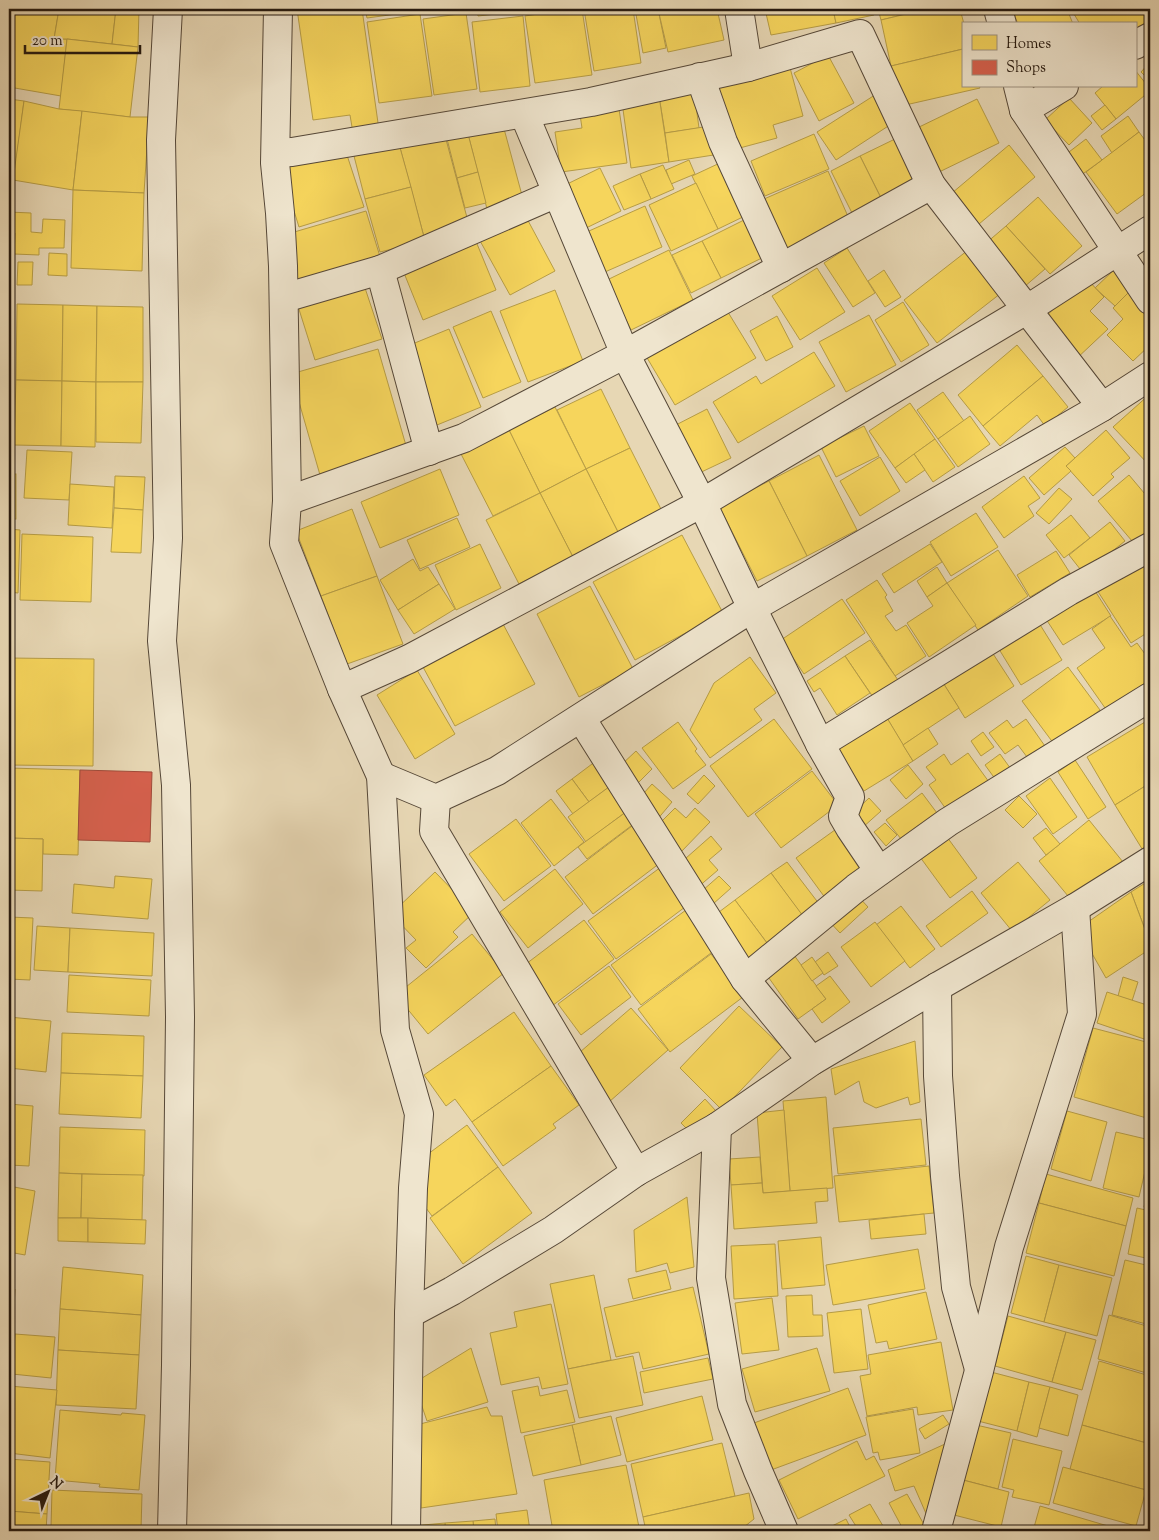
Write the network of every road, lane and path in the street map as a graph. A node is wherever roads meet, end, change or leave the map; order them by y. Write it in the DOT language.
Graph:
graph roads {
  1 [pos="168,9"];
  2 [pos="278,9"];
  3 [pos="739,9"];
  4 [pos="998,9"];
  5 [pos="1001,22"];
  6 [pos="1150,37"];
  7 [pos="1136,44"];
  8 [pos="748,67"];
  9 [pos="700,77"];
  10 [pos="1057,88"];
  11 [pos="1021,98"];
  12 [pos="524,114"];
  13 [pos="276,153"];
  14 [pos="931,185"];
  15 [pos="557,193"];
  16 [pos="1150,230"];
  17 [pos="1118,251"];
  18 [pos="781,268"];
  19 [pos="380,270"];
  20 [pos="284,298"];
  21 [pos="1150,300"];
  22 [pos="1026,310"];
  23 [pos="625,354"];
  24 [pos="1150,376"];
  25 [pos="1102,407"];
  26 [pos="429,451"];
  27 [pos="287,501"];
  28 [pos="702,503"];
  29 [pos="1150,547"];
  30 [pos="752,608"];
  31 [pos="342,688"];
  32 [pos="1150,697"];
  33 [pos="582,718"];
  34 [pos="820,744"];
  35 [pos="381,776"];
  36 [pos="436,799"];
  37 [pos="1150,861"];
  38 [pos="879,871"];
  39 [pos="1075,908"];
  40 [pos="744,979"];
  41 [pos="937,987"];
  42 [pos="812,1061"];
  43 [pos="717,1127"];
  44 [pos="636,1172"];
  45 [pos="409,1314"];
  46 [pos="979,1371"];
  47 [pos="172,1531"];
  48 [pos="406,1531"];
  49 [pos="784,1531"];
  50 [pos="936,1531"];
  1 -- 47 [label="street"];
  2 -- 13 [label="street"];
  3 -- 8 [label="street"];
  4 -- 5 [label="street"];
  6 -- 7 [label="street"];
  8 -- 9 [label="street"];
  8 -- 14 [label="street"];
  9 -- 12 [label="street"];
  9 -- 18 [label="street"];
  10 -- 11 [label="street"];
  11 -- 17 [label="street"];
  12 -- 13 [label="street"];
  12 -- 15 [label="street"];
  13 -- 20 [label="street"];
  14 -- 18 [label="street"];
  14 -- 22 [label="street"];
  15 -- 19 [label="street"];
  15 -- 23 [label="street"];
  16 -- 17 [label="street"];
  17 -- 21 [label="street"];
  17 -- 22 [label="street"];
  18 -- 23 [label="street"];
  19 -- 20 [label="street"];
  19 -- 26 [label="street"];
  20 -- 27 [label="street"];
  22 -- 25 [label="street"];
  22 -- 28 [label="street"];
  23 -- 26 [label="street"];
  23 -- 28 [label="street"];
  24 -- 25 [label="street"];
  25 -- 30 [label="street"];
  26 -- 27 [label="street"];
  27 -- 31 [label="street"];
  28 -- 30 [label="street"];
  28 -- 31 [label="street"];
  29 -- 34 [label="street"];
  30 -- 33 [label="street"];
  30 -- 34 [label="street"];
  31 -- 35 [label="street"];
  32 -- 38 [label="street"];
  33 -- 36 [label="street"];
  33 -- 40 [label="street"];
  34 -- 38 [label="street"];
  35 -- 36 [label="street"];
  35 -- 45 [label="street"];
  36 -- 44 [label="street"];
  37 -- 39 [label="street"];
  38 -- 40 [label="street"];
  39 -- 41 [label="street"];
  39 -- 46 [label="street"];
  40 -- 42 [label="street"];
  41 -- 42 [label="street"];
  41 -- 46 [label="street"];
  42 -- 43 [label="street"];
  43 -- 44 [label="street"];
  43 -- 49 [label="street"];
  44 -- 45 [label="street"];
  45 -- 48 [label="street"];
  46 -- 50 [label="street"];
}
